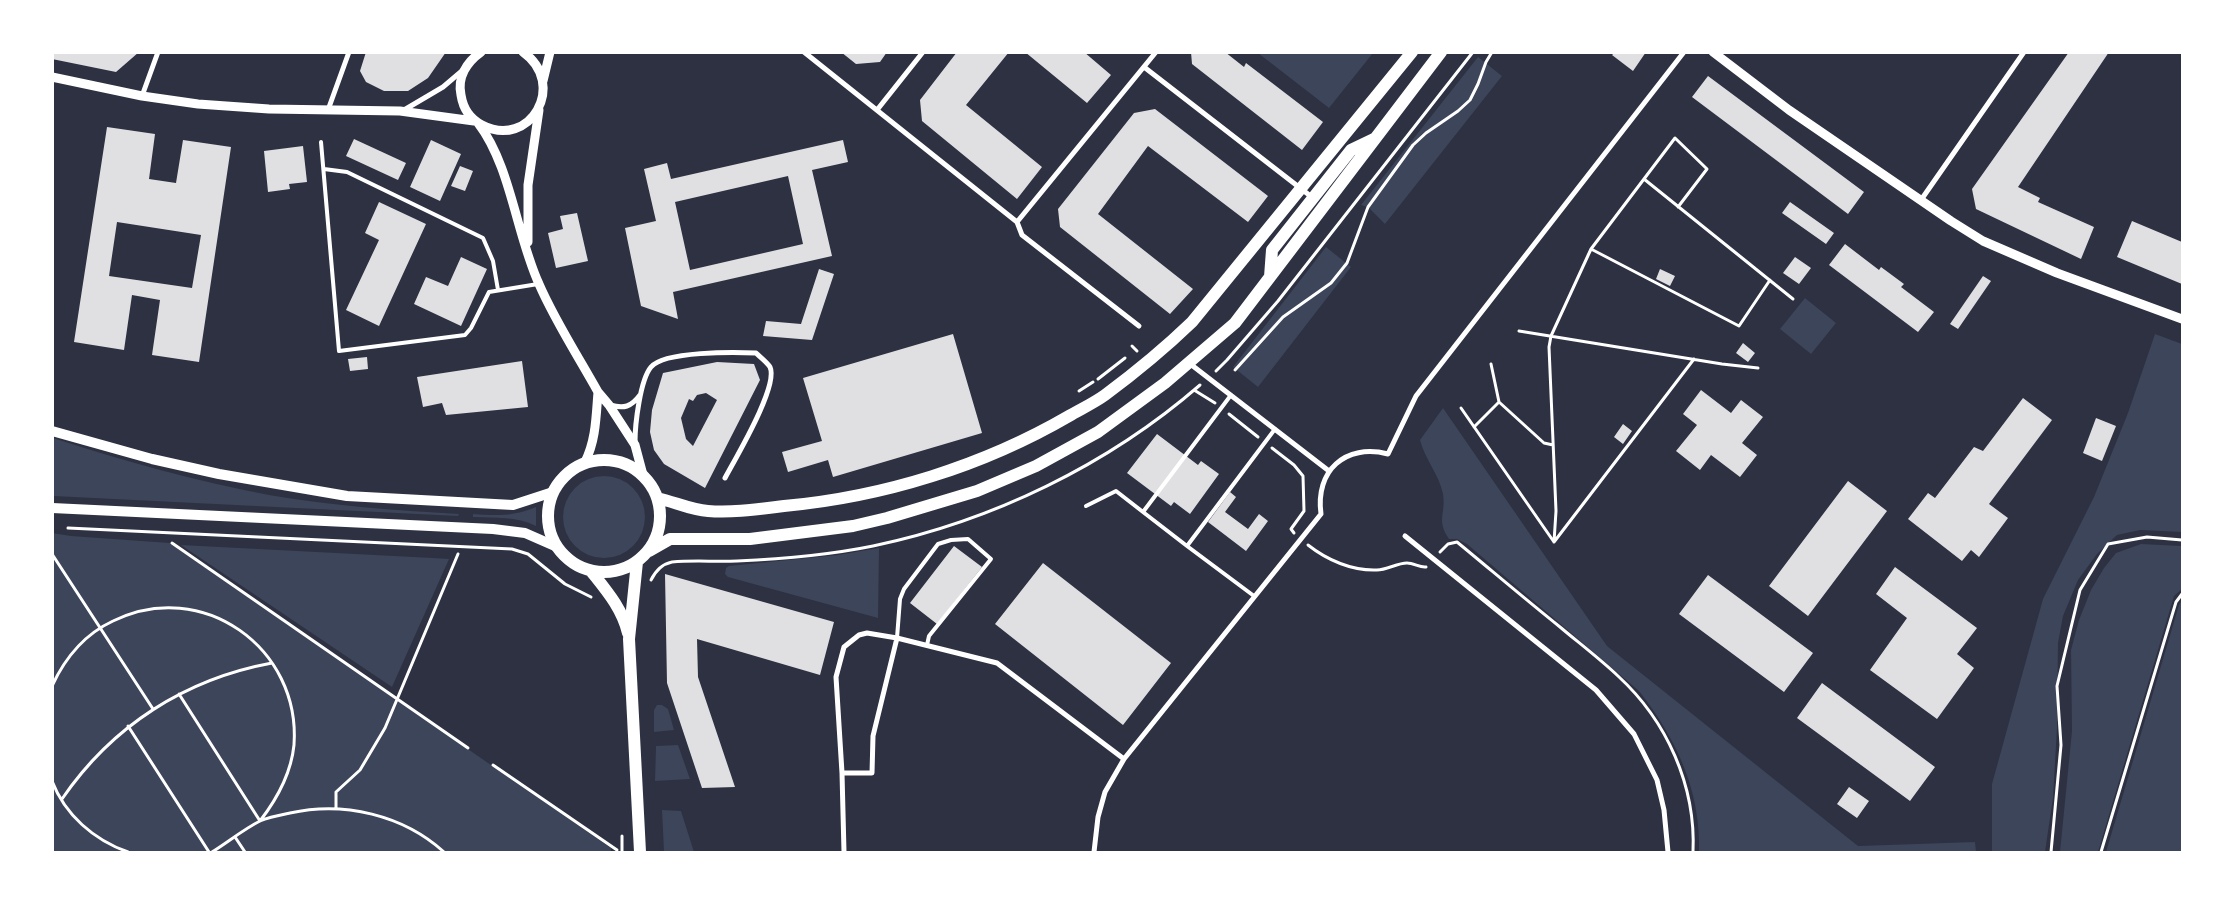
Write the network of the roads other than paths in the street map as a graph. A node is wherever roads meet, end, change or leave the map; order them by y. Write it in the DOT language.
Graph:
graph roads {
  1 [pos="158,52"];
  2 [pos="348,52"];
  3 [pos="481,52"];
  4 [pos="523,52"];
  5 [pos="550,52"];
  6 [pos="804,52"];
  7 [pos="923,52"];
  8 [pos="1156,52"];
  9 [pos="1412,52"];
  10 [pos="1441,52"];
  11 [pos="1684,52"];
  12 [pos="1713,52"];
  13 [pos="2024,52"];
  14 [pos="474,55"];
  15 [pos="1144,67"];
  16 [pos="465,68"];
  17 [pos="52,78"];
  18 [pos="543,81"];
  19 [pos="142,96"];
  20 [pos="539,108"];
  21 [pos="328,110"];
  22 [pos="877,110"];
  23 [pos="400,111"];
  24 [pos="476,122"];
  25 [pos="1376,138"];
  26 [pos="321,142"];
  27 [pos="324,169"];
  28 [pos="1302,189"];
  29 [pos="1313,198"];
  30 [pos="1920,200"];
  31 [pos="1017,222"];
  32 [pos="529,259"];
  33 [pos="1270,277"];
  34 [pos="538,284"];
  35 [pos="498,290"];
  36 [pos="2182,319"];
  37 [pos="1139,326"];
  38 [pos="1188,363"];
  39 [pos="598,392"];
  40 [pos="642,393"];
  41 [pos="1232,395"];
  42 [pos="609,405"];
  43 [pos="52,426"];
  44 [pos="1275,430"];
  45 [pos="52,431"];
  46 [pos="80,438"];
  47 [pos="635,445"];
  48 [pos="585,462"];
  49 [pos="1329,471"];
  50 [pos="643,475"];
  51 [pos="725,478"];
  52 [pos="553,492"];
  53 [pos="658,498"];
  54 [pos="1086,506"];
  55 [pos="52,508"];
  56 [pos="1143,512"];
  57 [pos="1405,536"];
  58 [pos="1187,546"];
  59 [pos="557,547"];
  60 [pos="649,551"];
  61 [pos="636,562"];
  62 [pos="591,571"];
  63 [pos="1254,596"];
  64 [pos="897,638"];
  65 [pos="629,639"];
  66 [pos="927,645"];
  67 [pos="1124,759"];
  68 [pos="842,773"];
  69 [pos="640,852"];
  70 [pos="844,852"];
  71 [pos="1094,852"];
  72 [pos="1668,852"];
  1 -- 19 [label="street"];
  2 -- 21 [label="street"];
  3 -- 14 [label="street"];
  4 -- 18 [label="street"];
  5 -- 18 [label="street"];
  6 -- 22 [label="street"];
  7 -- 22 [label="street"];
  8 -- 15 [label="street"];
  9 -- 28 [label="main road"];
  10 -- 25 [label="main road"];
  11 -- 49 [label="street"];
  12 -- 30 [label="street"];
  13 -- 30 [label="street"];
  14 -- 16 [label="street"];
  15 -- 28 [label="street"];
  15 -- 31 [label="street"];
  16 -- 23 [label="street"];
  16 -- 24 [label="street"];
  17 -- 19 [label="street"];
  18 -- 20 [label="street"];
  19 -- 21 [label="street"];
  20 -- 24 [label="street"];
  20 -- 32 [label="street"];
  21 -- 23 [label="street"];
  22 -- 31 [label="street"];
  23 -- 24 [label="street"];
  24 -- 32 [label="street"];
  25 -- 29 [label="main road"];
  25 -- 33 [label="main road"];
  26 -- 27 [label="lane"];
  27 -- 35 [label="lane"];
  27 -- 35 [label="lane"];
  28 -- 29 [label="street"];
  28 -- 53 [label="main road"];
  29 -- 33 [label="main road"];
  30 -- 36 [label="street"];
  31 -- 37 [label="street"];
  32 -- 34 [label="street"];
  33 -- 38 [label="main road"];
  34 -- 35 [label="lane"];
  34 -- 39 [label="street"];
  38 -- 41 [label="street"];
  38 -- 60 [label="main road"];
  39 -- 42 [label="street"];
  39 -- 48 [label="street"];
  40 -- 42 [label="street"];
  40 -- 47 [label="street"];
  40 -- 51 [label="street"];
  41 -- 44 [label="street"];
  41 -- 56 [label="lane"];
  42 -- 47 [label="street"];
  43 -- 46 [label="street"];
  44 -- 49 [label="street"];
  44 -- 58 [label="lane"];
  45 -- 46 [label="main road"];
  46 -- 52 [label="main road"];
  47 -- 50 [label="street"];
  48 -- 50 [label="main road"];
  48 -- 52 [label="main road"];
  49 -- 63 [label="street"];
  50 -- 53 [label="main road"];
  52 -- 59 [label="main road"];
  53 -- 60 [label="main road"];
  54 -- 56 [label="lane"];
  55 -- 59 [label="main road"];
  56 -- 58 [label="lane"];
  57 -- 72 [label="street"];
  58 -- 63 [label="lane"];
  59 -- 62 [label="main road"];
  60 -- 61 [label="main road"];
  61 -- 62 [label="main road"];
  61 -- 65 [label="main road"];
  62 -- 65 [label="main road"];
  63 -- 67 [label="street"];
  64 -- 66 [label="street"];
  64 -- 66 [label="lane"];
  64 -- 68 [label="street"];
  64 -- 68 [label="street"];
  65 -- 69 [label="main road"];
  66 -- 67 [label="street"];
  67 -- 71 [label="street"];
  68 -- 70 [label="street"];
}
